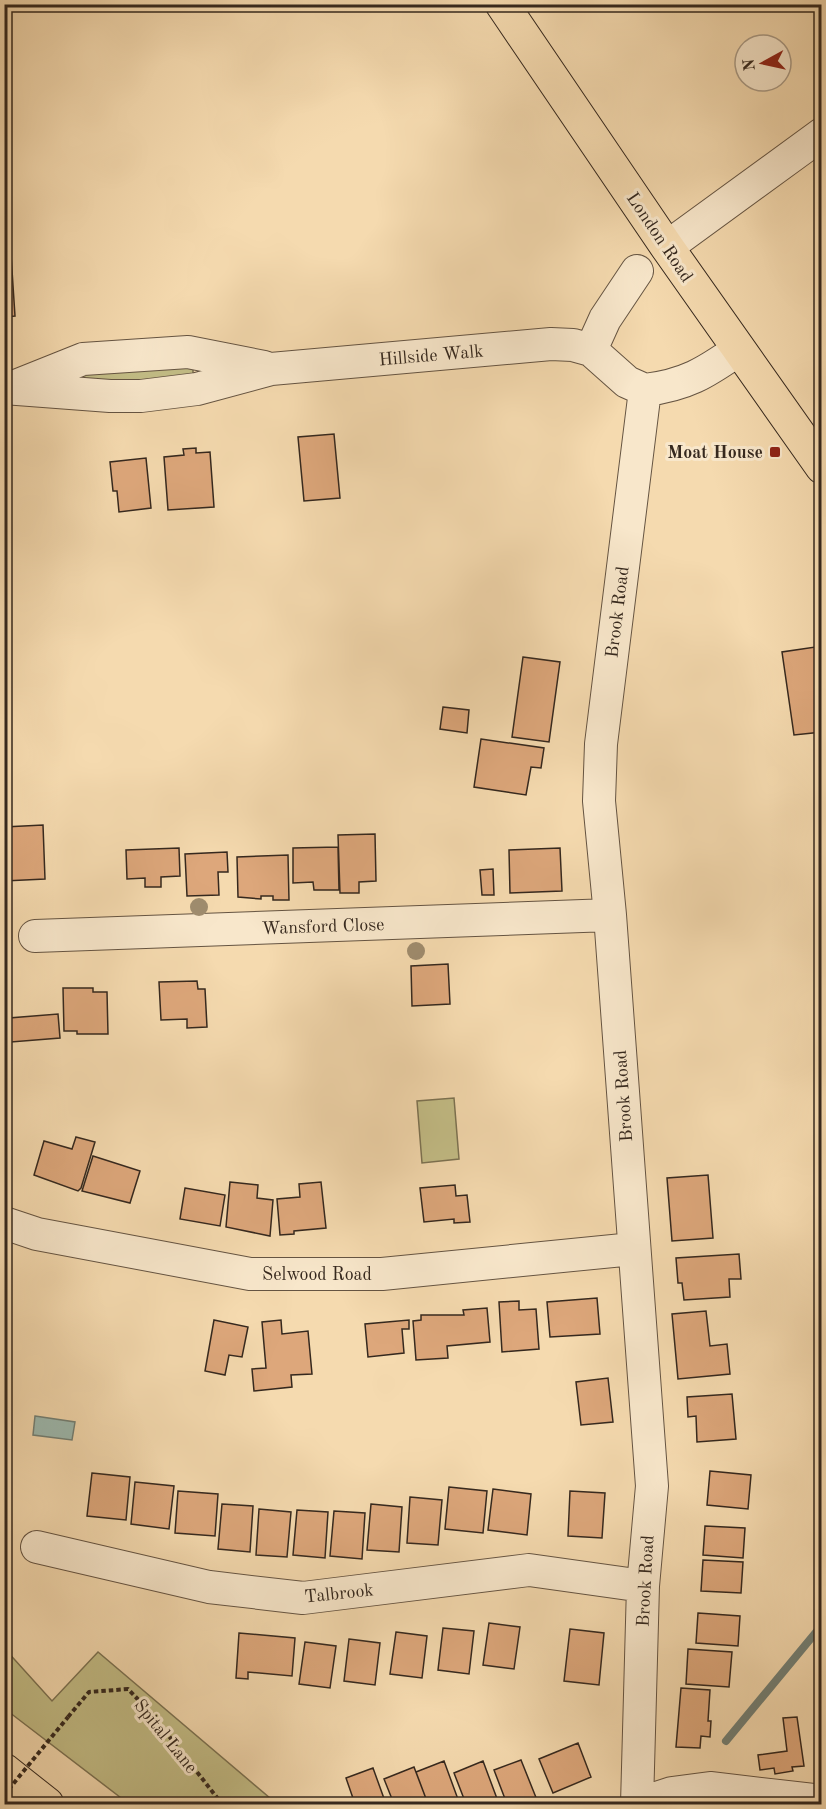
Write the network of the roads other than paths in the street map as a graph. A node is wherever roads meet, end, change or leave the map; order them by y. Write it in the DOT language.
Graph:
graph roads {
  1 [pos="502,4"];
  2 [pos="822,134"];
  3 [pos="667,248"];
  4 [pos="637,271"];
  5 [pos="591,350"];
  6 [pos="738,350"];
  7 [pos="9,387"];
  8 [pos="645,390"];
  9 [pos="822,467"];
  10 [pos="610,915"];
  11 [pos="35,936"];
  12 [pos="4,1223"];
  13 [pos="633,1249"];
  14 [pos="37,1547"];
  15 [pos="644,1586"];
  16 [pos="4,1770"];
  17 [pos="822,1801"];
  18 [pos="47,1804"];
  19 [pos="638,1804"];
  1 -- 3 [label="main road, London Road"];
  2 -- 3 [label="street"];
  3 -- 6 [label="main road, London Road"];
  4 -- 5 [label="street"];
  5 -- 7 [label="street, Hillside Walk"];
  5 -- 8 [label="street"];
  6 -- 8 [label="street"];
  6 -- 9 [label="main road, London Road"];
  8 -- 10 [label="street, Brook Road"];
  10 -- 11 [label="street, Wansford Close"];
  10 -- 13 [label="street, Brook Road"];
  12 -- 13 [label="street, Selwood Road"];
  13 -- 15 [label="street, Brook Road"];
  14 -- 15 [label="street, Talbrook"];
  15 -- 19 [label="street, Brook Road"];
  16 -- 18 [label="main road"];
  17 -- 19 [label="street"];
}
